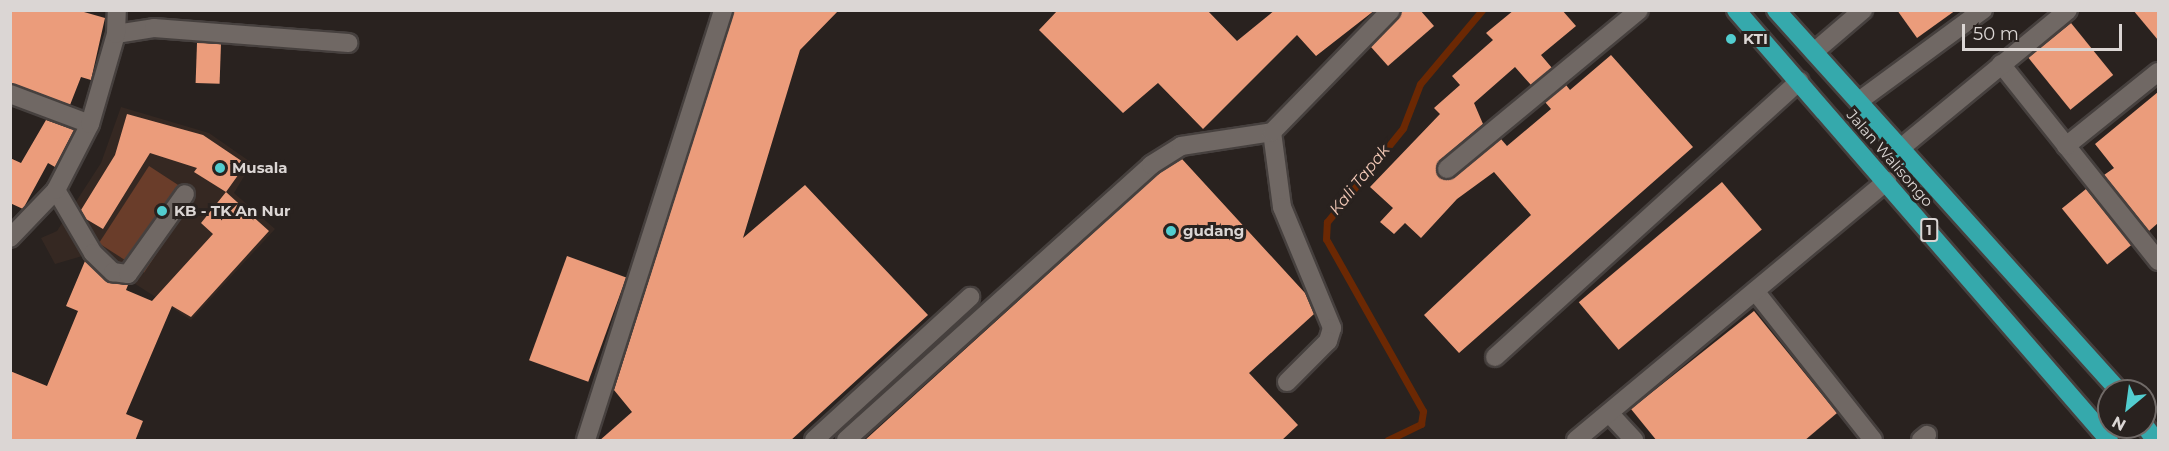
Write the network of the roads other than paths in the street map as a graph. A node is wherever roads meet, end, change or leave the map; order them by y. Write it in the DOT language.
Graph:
graph roads {
  1 [pos="723,10"];
  2 [pos="1391,10"];
  3 [pos="1639,10"];
  4 [pos="1736,10"];
  5 [pos="1776,10"];
  6 [pos="1863,10"];
  7 [pos="1983,10"];
  8 [pos="2068,10"];
  9 [pos="114,12"];
  10 [pos="116,34"];
  11 [pos="348,44"];
  12 [pos="1814,52"];
  13 [pos="2001,64"];
  14 [pos="2158,72"];
  15 [pos="1799,81"];
  16 [pos="10,94"];
  17 [pos="1859,101"];
  18 [pos="90,124"];
  19 [pos="1272,132"];
  20 [pos="2066,146"];
  21 [pos="1902,147"];
  22 [pos="1447,169"];
  23 [pos="1887,181"];
  24 [pos="56,190"];
  25 [pos="185,194"];
  26 [pos="12,234"];
  27 [pos="2158,261"];
  28 [pos="1755,291"];
  29 [pos="970,297"];
  30 [pos="1495,357"];
  31 [pos="2108,379"];
  32 [pos="1287,382"];
  33 [pos="1609,413"];
  34 [pos="586,441"];
  35 [pos="814,441"];
  36 [pos="846,441"];
  37 [pos="1576,441"];
  38 [pos="1634,441"];
  39 [pos="1873,441"];
  40 [pos="2109,441"];
  1 -- 34 [label="street"];
  2 -- 19 [label="street"];
  3 -- 22 [label="street"];
  4 -- 15 [label="highway, Jalan Walisongo / 1"];
  5 -- 12 [label="highway, Jalan Walisongo / 1"];
  6 -- 12 [label="street"];
  7 -- 17 [label="street"];
  8 -- 13 [label="street"];
  9 -- 10 [label="street"];
  10 -- 11 [label="street"];
  10 -- 18 [label="street"];
  12 -- 17 [label="highway, Jalan Walisongo / 1"];
  13 -- 20 [label="street"];
  13 -- 21 [label="street"];
  14 -- 20 [label="street"];
  15 -- 23 [label="highway, Jalan Walisongo / 1"];
  15 -- 30 [label="street"];
  16 -- 18 [label="street"];
  17 -- 21 [label="highway, Jalan Walisongo / 1"];
  18 -- 24 [label="street"];
  19 -- 32 [label="street"];
  19 -- 36 [label="street"];
  20 -- 27 [label="street"];
  21 -- 31 [label="highway, Jalan Walisongo / 1"];
  23 -- 28 [label="street"];
  23 -- 40 [label="highway, Jalan Walisongo / 1"];
  24 -- 25 [label="street"];
  24 -- 26 [label="street"];
  28 -- 33 [label="street"];
  28 -- 39 [label="street"];
  29 -- 35 [label="street"];
  33 -- 37 [label="street"];
  33 -- 38 [label="street"];
}
